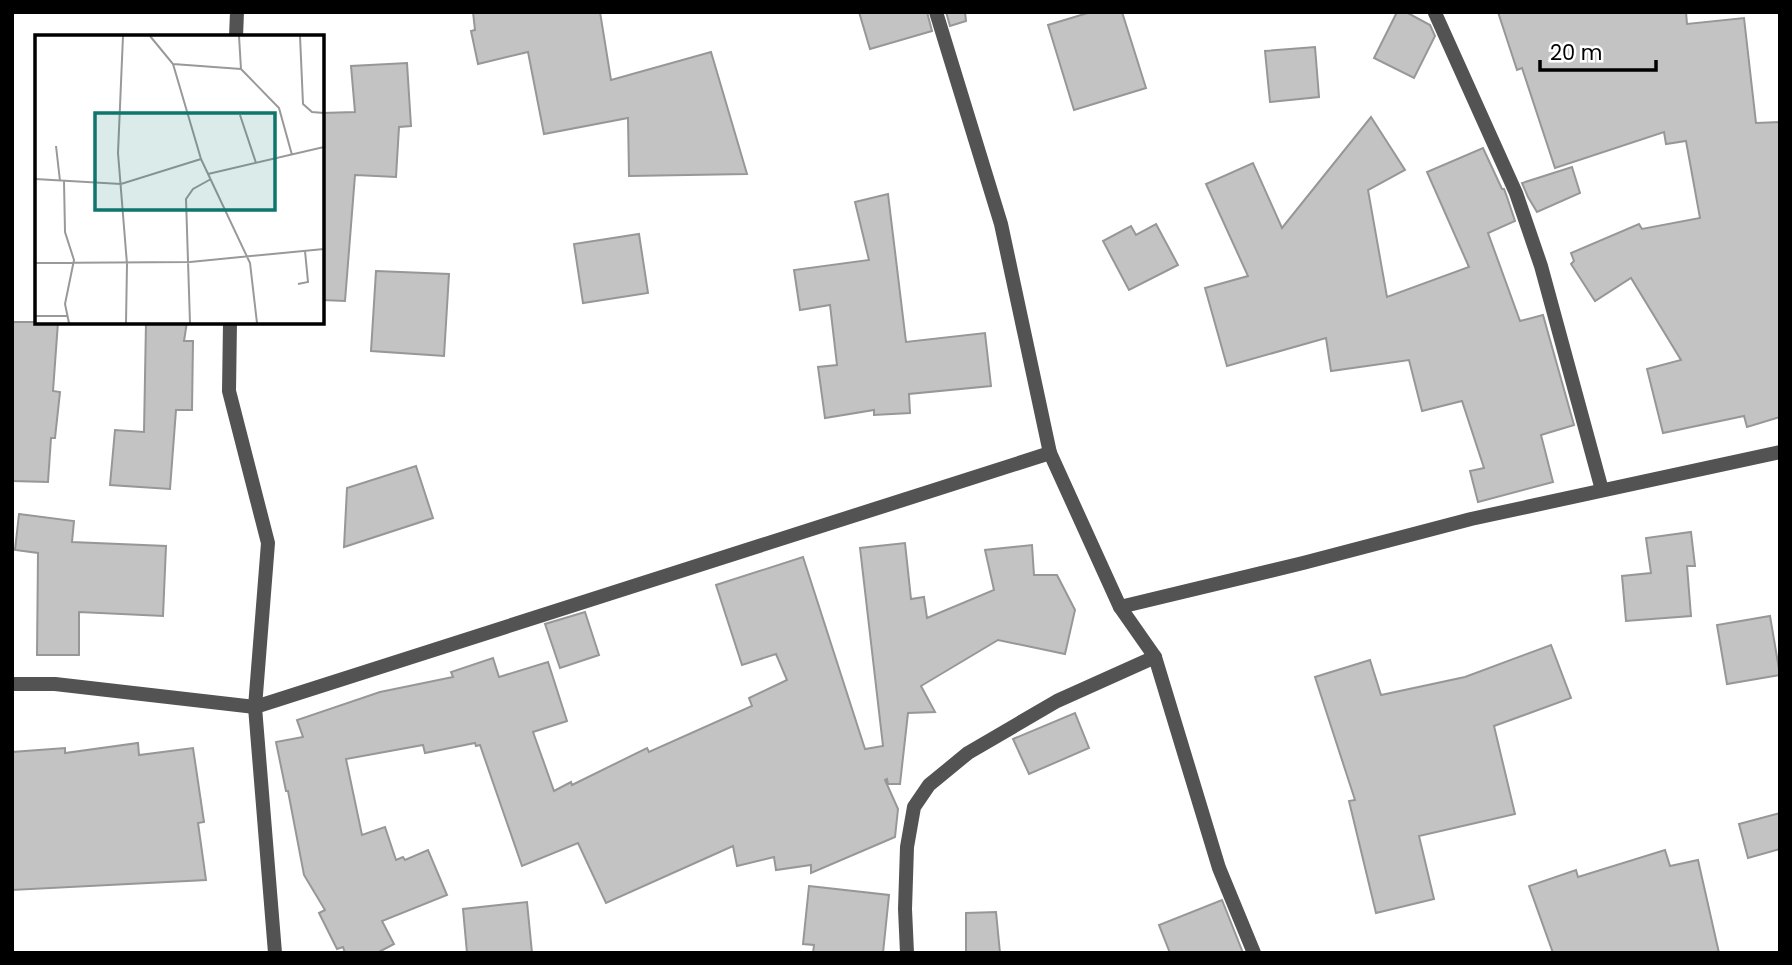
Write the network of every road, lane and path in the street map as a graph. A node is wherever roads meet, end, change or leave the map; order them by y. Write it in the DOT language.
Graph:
graph roads {
  1 [pos="237,12"];
  2 [pos="936,12"];
  3 [pos="1435,13"];
  4 [pos="236,35"];
  5 [pos="230,324"];
  6 [pos="1780,452"];
  7 [pos="1050,453"];
  8 [pos="1602,490"];
  9 [pos="1121,607"];
  10 [pos="1155,657"];
  11 [pos="12,684"];
  12 [pos="255,707"];
  13 [pos="275,953"];
  14 [pos="907,953"];
  15 [pos="1254,953"];
  1 -- 4 [label="street"];
  2 -- 7 [label="street"];
  3 -- 8 [label="street"];
  5 -- 12 [label="street"];
  6 -- 8 [label="street"];
  7 -- 9 [label="street"];
  7 -- 12 [label="street"];
  8 -- 9 [label="street"];
  9 -- 10 [label="street"];
  10 -- 14 [label="street"];
  10 -- 15 [label="street"];
  11 -- 12 [label="street"];
  12 -- 13 [label="street"];
}
